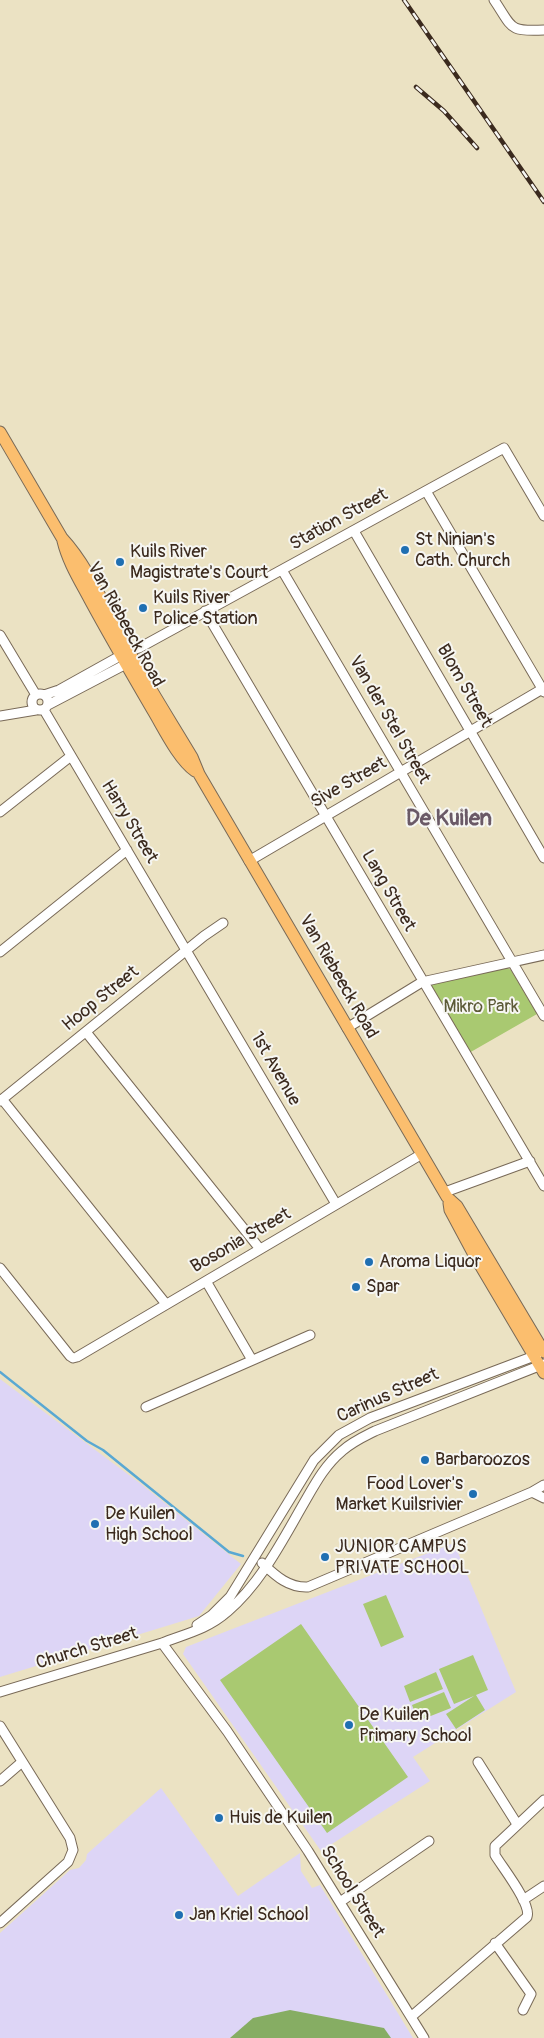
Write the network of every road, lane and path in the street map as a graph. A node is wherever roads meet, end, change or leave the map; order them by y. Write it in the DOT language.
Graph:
graph roads {
  1 [pos="494,0"];
  2 [pos="544,30"];
  3 [pos="0,432"];
  4 [pos="426,491"];
  5 [pos="544,516"];
  6 [pos="354,530"];
  7 [pos="282,570"];
  8 [pos="205,611"];
  9 [pos="0,636"];
  10 [pos="130,656"];
  11 [pos="543,690"];
  12 [pos="40,703"];
  13 [pos="0,716"];
  14 [pos="471,730"];
  15 [pos="71,756"];
  16 [pos="400,772"];
  17 [pos="0,812"];
  18 [pos="326,815"];
  19 [pos="127,850"];
  20 [pos="544,858"];
  21 [pos="249,861"];
  22 [pos="223,923"];
  23 [pos="187,951"];
  24 [pos="0,952"];
  25 [pos="544,956"];
  26 [pos="511,962"];
  27 [pos="422,982"];
  28 [pos="544,1016"];
  29 [pos="348,1028"];
  30 [pos="86,1032"];
  31 [pos="1,1100"];
  32 [pos="422,1154"];
  33 [pos="530,1161"];
  34 [pos="544,1186"];
  35 [pos="446,1194"];
  36 [pos="336,1204"];
  37 [pos="260,1249"];
  38 [pos="0,1268"];
  39 [pos="206,1281"];
  40 [pos="166,1304"];
  41 [pos="310,1335"];
  42 [pos="541,1354"];
  43 [pos="252,1360"];
  44 [pos="543,1368"];
  45 [pos="146,1407"];
  46 [pos="544,1485"];
  47 [pos="532,1492"];
  48 [pos="544,1498"];
  49 [pos="256,1558"];
  50 [pos="266,1566"];
  51 [pos="182,1635"];
  52 [pos="162,1643"];
  53 [pos="0,1692"];
  54 [pos="0,1726"];
  55 [pos="22,1762"];
  56 [pos="478,1762"];
  57 [pos="0,1781"];
  58 [pos="544,1800"];
  59 [pos="517,1824"];
  60 [pos="429,1841"];
  61 [pos="544,1886"];
  62 [pos="523,1900"];
  63 [pos="340,1902"];
  64 [pos="0,1924"];
  65 [pos="495,1943"];
  66 [pos="523,2010"];
  67 [pos="412,2016"];
  68 [pos="424,2038"];
  1 -- 2 [label="street"];
  3 -- 10 [label="main road, Van Riebeeck Road"];
  4 -- 5 [label="street, Station Street"];
  4 -- 6 [label="street, Station Street"];
  4 -- 11 [label="street"];
  6 -- 7 [label="street, Station Street"];
  6 -- 14 [label="street, Blom Street"];
  7 -- 8 [label="street, Station Street"];
  7 -- 16 [label="street, Van der Stel Street"];
  8 -- 10 [label="street, Station Street"];
  8 -- 18 [label="street, Lang Street"];
  9 -- 12 [label="street, Harry Street"];
  10 -- 12 [label="street, Station Street"];
  10 -- 21 [label="main road, Van Riebeeck Road"];
  11 -- 14 [label="street, Sive Street"];
  12 -- 13 [label="street, Station Street"];
  12 -- 15 [label="street, Harry Street"];
  14 -- 16 [label="street, Sive Street"];
  14 -- 20 [label="street, Blom Street"];
  15 -- 17 [label="street"];
  15 -- 19 [label="street, Harry Street"];
  16 -- 18 [label="street, Sive Street"];
  16 -- 26 [label="street, Van der Stel Street"];
  18 -- 21 [label="street, Sive Street"];
  18 -- 27 [label="street, Lang Street"];
  19 -- 23 [label="street, Harry Street"];
  19 -- 24 [label="street"];
  21 -- 29 [label="main road, Van Riebeeck Road"];
  22 -- 23 [label="street, Hoop Street"];
  23 -- 30 [label="street, Hoop Street"];
  23 -- 36 [label="street, 1st Avenue"];
  25 -- 26 [label="street"];
  26 -- 27 [label="street"];
  26 -- 28 [label="street, Van der Stel Street"];
  27 -- 29 [label="street"];
  27 -- 33 [label="street, Lang Street"];
  29 -- 32 [label="main road, Van Riebeeck Road"];
  30 -- 31 [label="street, Hoop Street"];
  30 -- 37 [label="street"];
  31 -- 40 [label="street"];
  32 -- 35 [label="main road, Van Riebeeck Road"];
  32 -- 36 [label="street, Bosonia Street"];
  33 -- 34 [label="street, Lang Street"];
  33 -- 35 [label="street"];
  35 -- 42 [label="main road, Van Riebeeck Road"];
  36 -- 37 [label="street, Bosonia Street"];
  37 -- 39 [label="street, Bosonia Street"];
  38 -- 40 [label="street, Bosonia Street"];
  39 -- 40 [label="street, Bosonia Street"];
  39 -- 43 [label="street"];
  41 -- 43 [label="street"];
  42 -- 44 [label="main road, Van Riebeeck Road"];
  42 -- 49 [label="street, Carinus Street"];
  43 -- 45 [label="street"];
  44 -- 50 [label="street, Carinus Street"];
  46 -- 47 [label="street"];
  47 -- 48 [label="street"];
  47 -- 50 [label="street"];
  49 -- 50 [label="street"];
  49 -- 51 [label="street, Church Street"];
  50 -- 51 [label="street, Church Street"];
  51 -- 52 [label="street, Church Street"];
  52 -- 53 [label="street, Church Street"];
  52 -- 63 [label="street, School Street"];
  54 -- 55 [label="street"];
  55 -- 57 [label="street"];
  55 -- 64 [label="street"];
  56 -- 59 [label="street"];
  58 -- 59 [label="street"];
  59 -- 62 [label="street"];
  60 -- 63 [label="street"];
  61 -- 62 [label="street"];
  62 -- 65 [label="street"];
  63 -- 67 [label="street, School Street"];
  65 -- 66 [label="street"];
  65 -- 67 [label="street"];
  67 -- 68 [label="street, School Street"];
}
